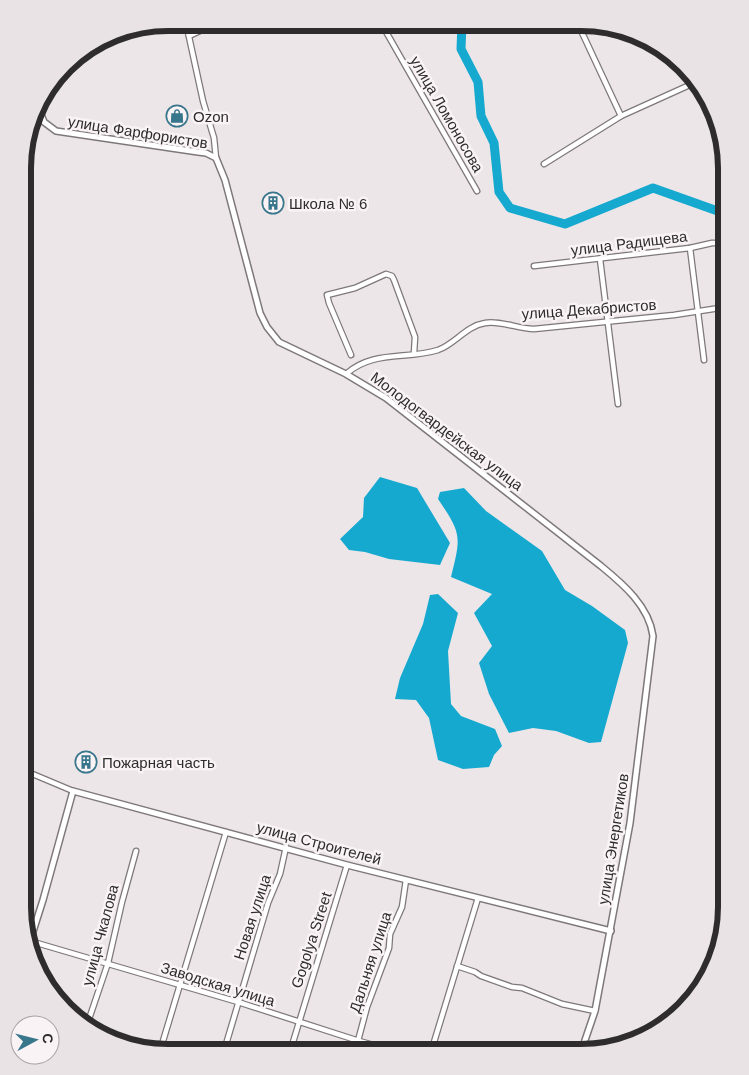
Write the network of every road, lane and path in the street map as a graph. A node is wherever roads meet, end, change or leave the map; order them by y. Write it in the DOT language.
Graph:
graph roads {
  1 [pos="188,31"];
  2 [pos="200,31"];
  3 [pos="386,31"];
  4 [pos="581,31"];
  5 [pos="189,36"];
  6 [pos="689,85"];
  7 [pos="622,116"];
  8 [pos="42,117"];
  9 [pos="216,158"];
  10 [pos="544,164"];
  11 [pos="477,191"];
  12 [pos="718,243"];
  13 [pos="690,248"];
  14 [pos="600,259"];
  15 [pos="534,266"];
  16 [pos="718,308"];
  17 [pos="697,311"];
  18 [pos="608,320"];
  19 [pos="414,353"];
  20 [pos="351,355"];
  21 [pos="704,360"];
  22 [pos="346,374"];
  23 [pos="618,404"];
  24 [pos="652,628"];
  25 [pos="31,773"];
  26 [pos="73,790"];
  27 [pos="226,832"];
  28 [pos="286,847"];
  29 [pos="136,850"];
  30 [pos="347,865"];
  31 [pos="406,880"];
  32 [pos="478,898"];
  33 [pos="33,930"];
  34 [pos="611,931"];
  35 [pos="37,943"];
  36 [pos="108,963"];
  37 [pos="457,966"];
  38 [pos="180,985"];
  39 [pos="238,1002"];
  40 [pos="595,1011"];
  41 [pos="89,1019"];
  42 [pos="298,1022"];
  43 [pos="359,1041"];
  44 [pos="162,1044"];
  45 [pos="226,1044"];
  46 [pos="292,1044"];
  47 [pos="358,1044"];
  48 [pos="370,1044"];
  49 [pos="433,1044"];
  50 [pos="584,1044"];
  1 -- 5 [label="street, Молодогвардейская улица"];
  2 -- 5 [label="street"];
  3 -- 11 [label="street, улица Ломоносова"];
  4 -- 7 [label="street"];
  5 -- 9 [label="street, Молодогвардейская улица"];
  6 -- 7 [label="street"];
  7 -- 10 [label="street"];
  8 -- 9 [label="street, улица Фарфористов"];
  9 -- 22 [label="street, Молодогвардейская улица"];
  12 -- 13 [label="street, улица Радищева"];
  13 -- 14 [label="street, улица Радищева"];
  13 -- 17 [label="street"];
  14 -- 15 [label="street, улица Радищева"];
  14 -- 18 [label="street"];
  16 -- 17 [label="street, улица Декабристов"];
  17 -- 18 [label="street, улица Декабристов"];
  17 -- 21 [label="street"];
  18 -- 19 [label="street, улица Декабристов"];
  18 -- 23 [label="street"];
  19 -- 20 [label="street"];
  19 -- 22 [label="street, улица Декабристов"];
  22 -- 24 [label="street, Молодогвардейская улица"];
  24 -- 34 [label="street, улица Энергетиков"];
  25 -- 26 [label="street, улица Строителей"];
  26 -- 27 [label="street, улица Строителей"];
  26 -- 33 [label="street"];
  27 -- 28 [label="street, улица Строителей"];
  27 -- 38 [label="street"];
  28 -- 30 [label="street, улица Строителей"];
  28 -- 39 [label="street, Новая улица"];
  29 -- 36 [label="street, улица Чкалова"];
  30 -- 31 [label="street, улица Строителей"];
  30 -- 42 [label="street, Gogolya Street"];
  31 -- 32 [label="street, улица Строителей"];
  31 -- 43 [label="street, Дальняя улица"];
  32 -- 34 [label="street, улица Строителей"];
  32 -- 37 [label="street"];
  34 -- 40 [label="street, улица Энергетиков"];
  35 -- 36 [label="street, Заводская улица"];
  36 -- 38 [label="street, Заводская улица"];
  36 -- 41 [label="street, улица Чкалова"];
  37 -- 40 [label="street"];
  37 -- 49 [label="street"];
  38 -- 39 [label="street, Заводская улица"];
  38 -- 44 [label="street"];
  39 -- 42 [label="street, Заводская улица"];
  39 -- 45 [label="street, Новая улица"];
  40 -- 50 [label="street, улица Энергетиков"];
  42 -- 43 [label="street, Заводская улица"];
  42 -- 46 [label="street, Gogolya Street"];
  43 -- 47 [label="street, Дальняя улица"];
  43 -- 48 [label="street, Заводская улица"];
}
